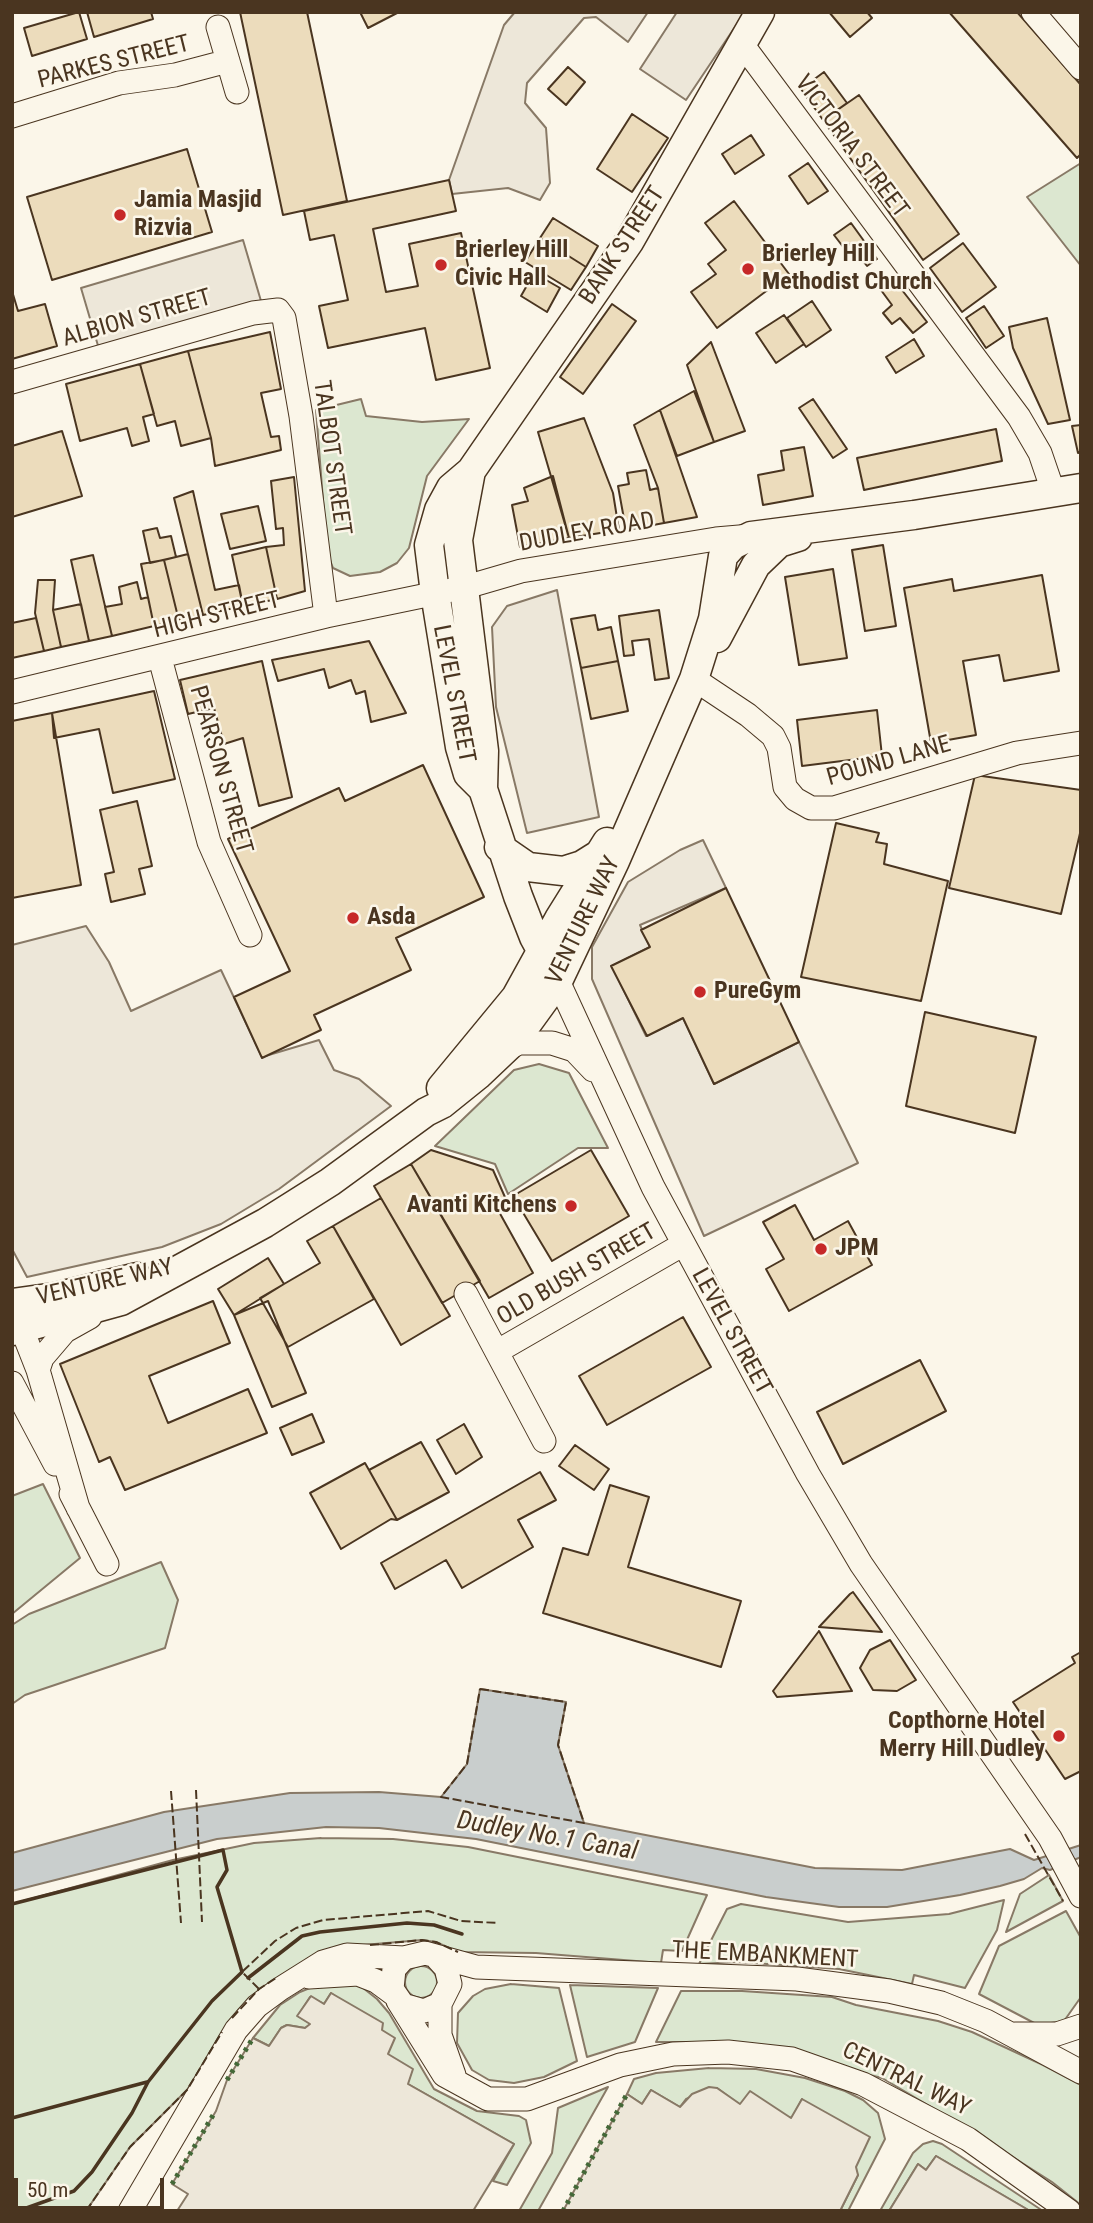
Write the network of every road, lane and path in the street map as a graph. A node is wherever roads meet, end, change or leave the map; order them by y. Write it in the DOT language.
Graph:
graph roads {
  1 [pos="760,12"];
  2 [pos="1033,12"];
  3 [pos="218,27"];
  4 [pos="742,44"];
  5 [pos="228,61"];
  6 [pos="1081,68"];
  7 [pos="237,92"];
  8 [pos="12,116"];
  9 [pos="278,310"];
  10 [pos="12,382"];
  11 [pos="471,471"];
  12 [pos="1081,488"];
  13 [pos="1052,491"];
  14 [pos="827,528"];
  15 [pos="751,536"];
  16 [pos="779,543"];
  17 [pos="726,552"];
  18 [pos="466,587"];
  19 [pos="435,593"];
  20 [pos="326,616"];
  21 [pos="160,658"];
  22 [pos="694,679"];
  23 [pos="12,692"];
  24 [pos="1081,743"];
  25 [pos="483,789"];
  26 [pos="638,807"];
  27 [pos="499,847"];
  28 [pos="599,854"];
  29 [pos="250,935"];
  30 [pos="542,952"];
  31 [pos="558,981"];
  32 [pos="506,1049"];
  33 [pos="605,1083"];
  34 [pos="426,1112"];
  35 [pos="682,1245"];
  36 [pos="198,1261"];
  37 [pos="466,1294"];
  38 [pos="121,1301"];
  39 [pos="15,1317"];
  40 [pos="498,1351"];
  41 [pos="38,1370"];
  42 [pos="12,1383"];
  43 [pos="544,1441"];
  44 [pos="78,1508"];
  45 [pos="107,1564"];
  46 [pos="1077,1887"];
  47 [pos="435,1956"];
  48 [pos="404,1958"];
  49 [pos="505,1966"];
  50 [pos="280,1989"];
  51 [pos="397,1998"];
  52 [pos="443,2000"];
  53 [pos="1081,2026"];
  54 [pos="1015,2035"];
  55 [pos="1081,2072"];
  56 [pos="458,2084"];
  57 [pos="130,2211"];
  58 [pos="1069,2211"];
  1 -- 4 [label="main road, BANK STREET"];
  2 -- 6 [label="street"];
  3 -- 5 [label="street, PARKES STREET"];
  4 -- 11 [label="main road, BANK STREET"];
  4 -- 13 [label="street, VICTORIA STREET"];
  5 -- 7 [label="street, PARKES STREET"];
  5 -- 8 [label="street, PARKES STREET"];
  9 -- 10 [label="street, ALBION STREET"];
  9 -- 20 [label="street, TALBOT STREET"];
  11 -- 18 [label="main road, BANK STREET"];
  11 -- 19 [label="main road, BANK STREET"];
  12 -- 13 [label="main road"];
  13 -- 14 [label="main road"];
  14 -- 15 [label="main road"];
  14 -- 16 [label="main road"];
  15 -- 17 [label="main road"];
  15 -- 18 [label="street, DUDLEY ROAD"];
  16 -- 17 [label="street"];
  16 -- 22 [label="main road"];
  17 -- 18 [label="street"];
  17 -- 22 [label="main road, VENTURE WAY"];
  18 -- 19 [label="street, DUDLEY ROAD"];
  18 -- 25 [label="main road, LEVEL STREET"];
  19 -- 20 [label="street, HIGH STREET"];
  19 -- 25 [label="main road, LEVEL STREET"];
  20 -- 21 [label="street, HIGH STREET"];
  21 -- 23 [label="street, HIGH STREET"];
  21 -- 29 [label="street, PEARSON STREET"];
  22 -- 24 [label="street, POUND LANE"];
  22 -- 26 [label="main road, VENTURE WAY"];
  25 -- 27 [label="main road, LEVEL STREET"];
  26 -- 28 [label="main road, VENTURE WAY"];
  26 -- 31 [label="main road, VENTURE WAY"];
  27 -- 28 [label="main road"];
  27 -- 30 [label="main road, LEVEL STREET"];
  28 -- 30 [label="main road, VENTURE WAY"];
  30 -- 31 [label="main road, LEVEL STREET"];
  30 -- 34 [label="main road, VENTURE WAY"];
  31 -- 32 [label="main road, VENTURE WAY"];
  31 -- 33 [label="street, LEVEL STREET"];
  32 -- 33 [label="street"];
  32 -- 34 [label="main road, VENTURE WAY"];
  33 -- 35 [label="street, LEVEL STREET"];
  34 -- 36 [label="main road, VENTURE WAY"];
  35 -- 40 [label="street, OLD BUSH STREET"];
  35 -- 46 [label="street, LEVEL STREET"];
  36 -- 38 [label="main road, VENTURE WAY"];
  36 -- 39 [label="main road, VENTURE WAY"];
  37 -- 40 [label="street, OLD BUSH STREET"];
  38 -- 39 [label="main road, VENTURE WAY"];
  38 -- 41 [label="street"];
  39 -- 41 [label="street"];
  40 -- 43 [label="street, OLD BUSH STREET"];
  41 -- 44 [label="street"];
  42 -- 44 [label="street"];
  44 -- 45 [label="street"];
  47 -- 48 [label="street, THE EMBANKMENT"];
  47 -- 49 [label="street, THE EMBANKMENT"];
  47 -- 52 [label="street"];
  48 -- 50 [label="street, THE EMBANKMENT"];
  48 -- 51 [label="street"];
  49 -- 52 [label="street, THE EMBANKMENT"];
  49 -- 54 [label="street, THE EMBANKMENT"];
  50 -- 51 [label="street, THE EMBANKMENT"];
  50 -- 57 [label="street, THE EMBANKMENT"];
  51 -- 52 [label="street, THE EMBANKMENT"];
  51 -- 56 [label="street, CENTRAL WAY"];
  52 -- 56 [label="street"];
  53 -- 54 [label="street, THE EMBANKMENT"];
  54 -- 55 [label="street, THE EMBANKMENT"];
  56 -- 58 [label="street, CENTRAL WAY"];
}
